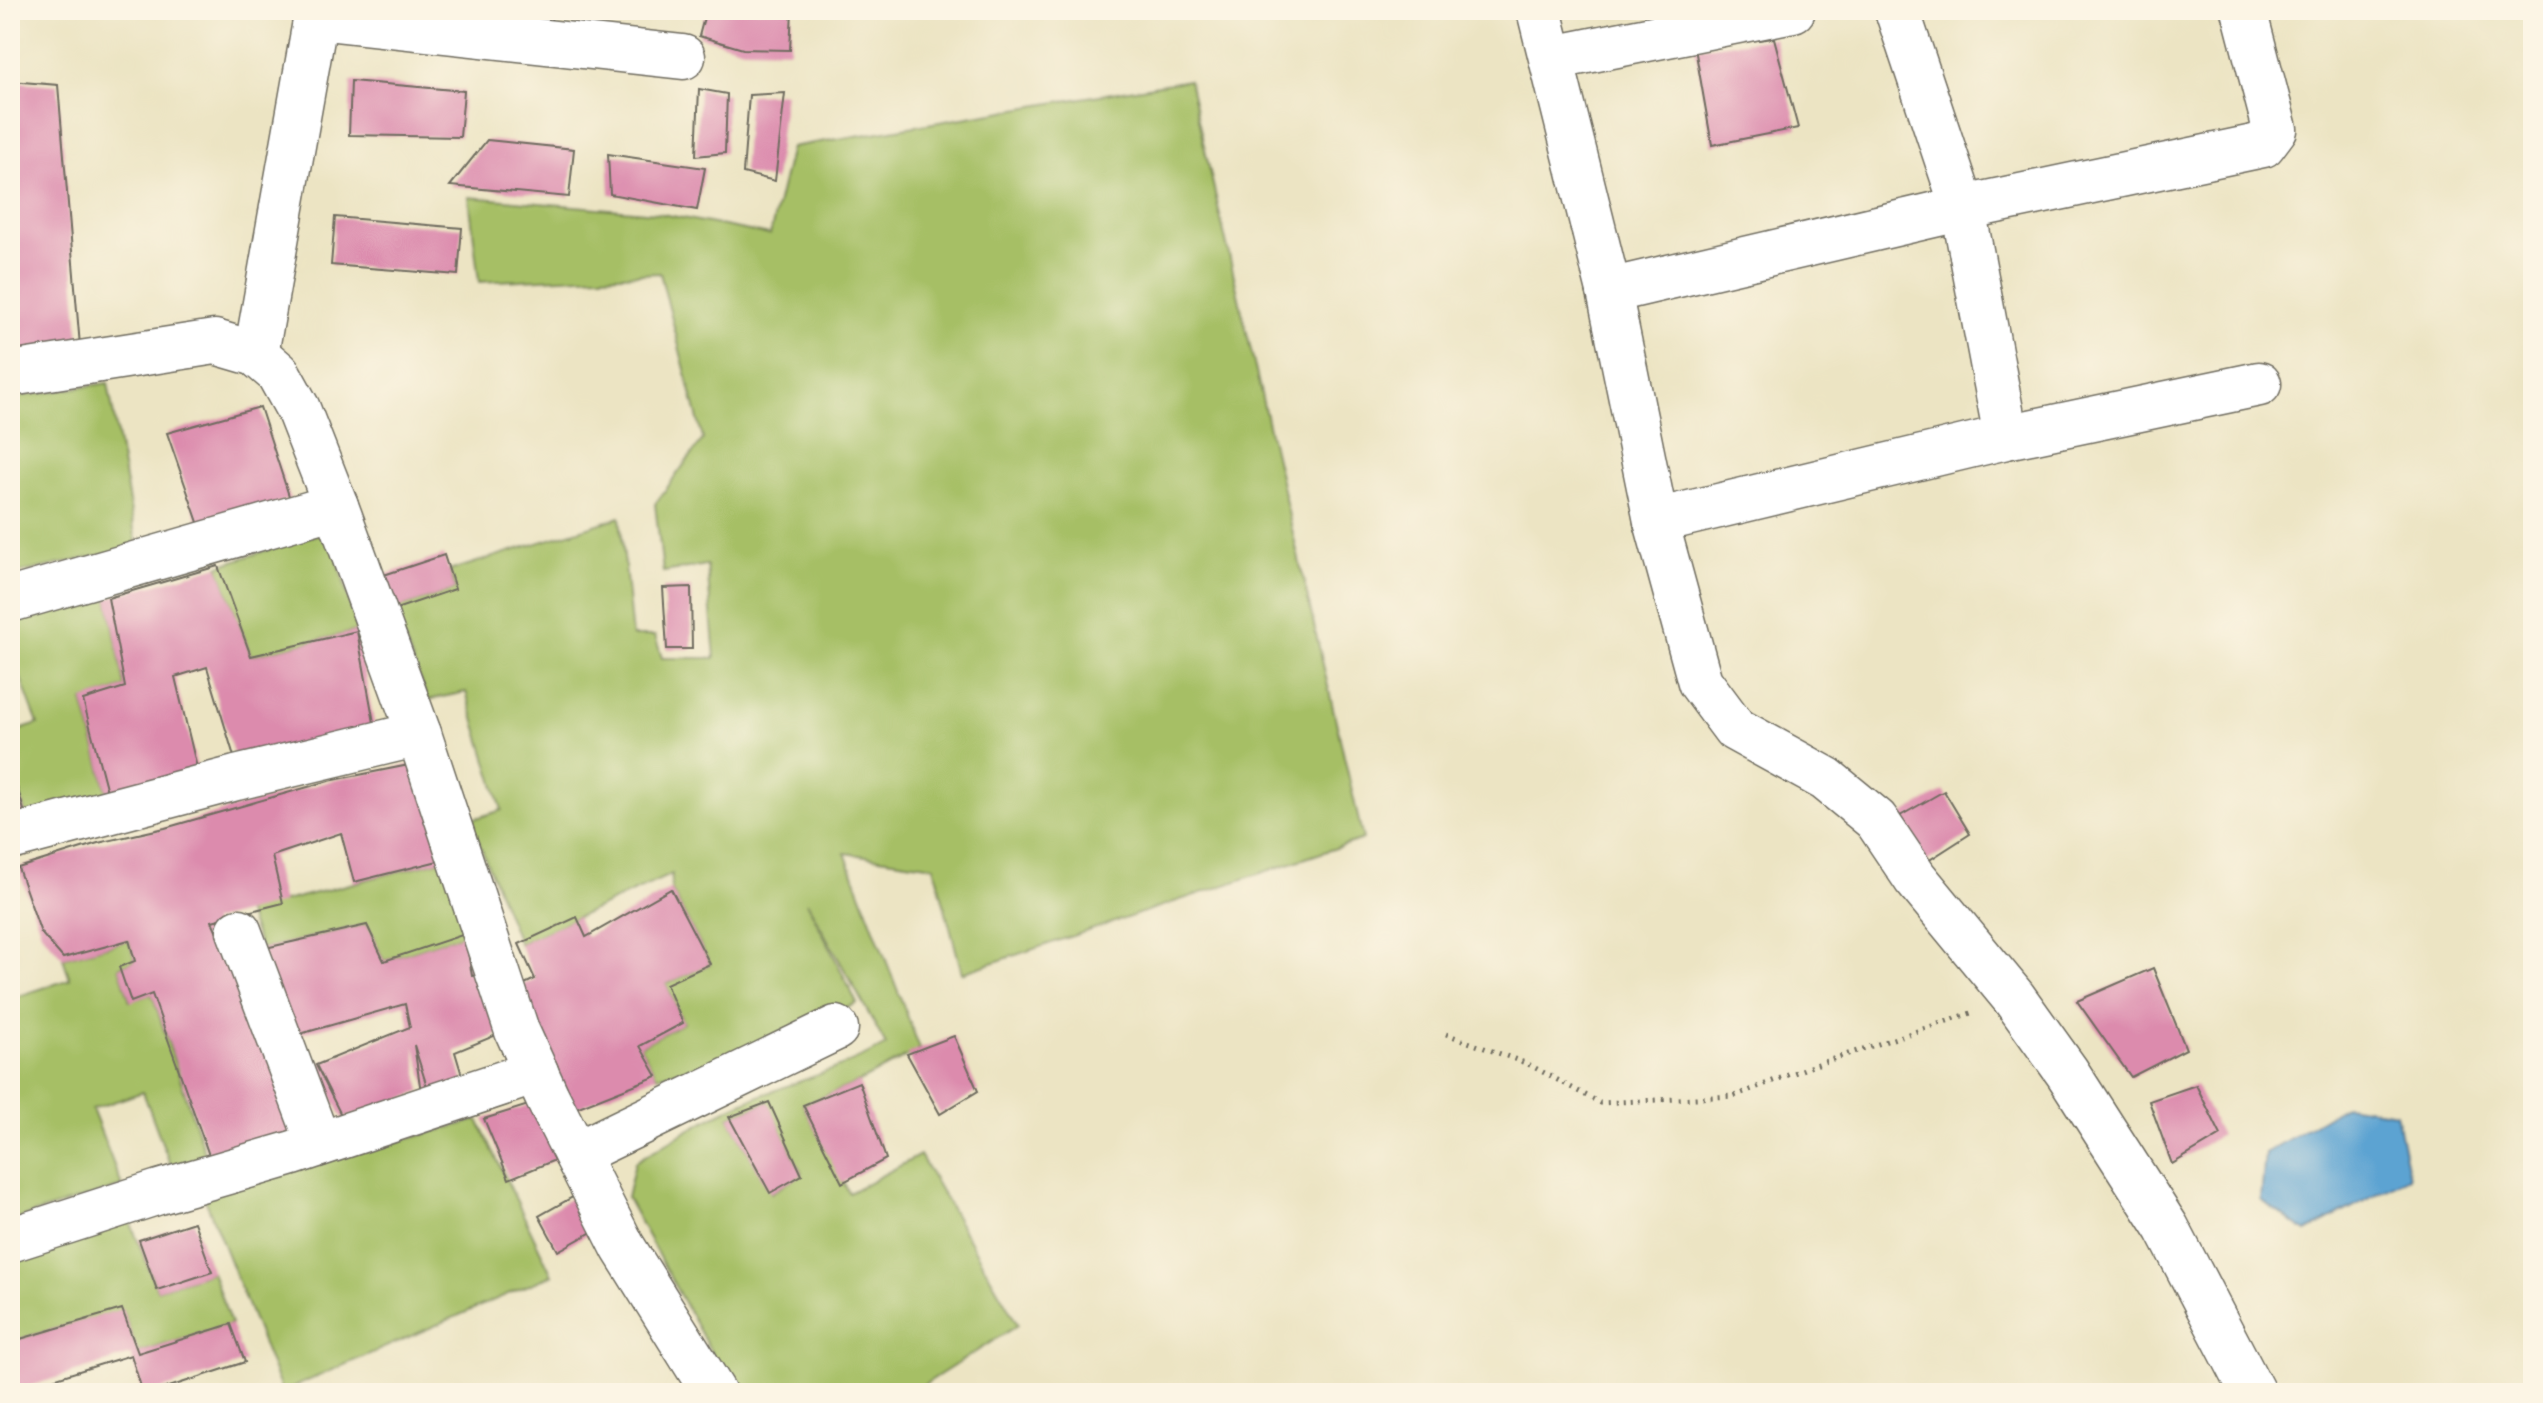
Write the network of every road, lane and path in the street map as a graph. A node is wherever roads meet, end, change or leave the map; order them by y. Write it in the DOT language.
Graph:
graph roads {
  1 [pos="1539,10"];
  2 [pos="1793,10"];
  3 [pos="1897,10"];
  4 [pos="2244,10"];
  5 [pos="317,13"];
  6 [pos="683,57"];
  7 [pos="1552,58"];
  8 [pos="1963,208"];
  9 [pos="1609,291"];
  10 [pos="256,354"];
  11 [pos="10,374"];
  12 [pos="2259,384"];
  13 [pos="2006,437"];
  14 [pos="336,506"];
  15 [pos="1656,521"];
  16 [pos="10,600"];
  17 [pos="419,734"];
  18 [pos="10,838"];
  19 [pos="239,931"];
  20 [pos="2014,998"];
  21 [pos="836,1028"];
  22 [pos="1446,1034"];
  23 [pos="536,1072"];
  24 [pos="319,1144"];
  25 [pos="576,1154"];
  26 [pos="10,1240"];
  27 [pos="714,1393"];
  28 [pos="2253,1393"];
  1 -- 7 [label="street"];
  2 -- 7 [label="street"];
  3 -- 8 [label="street"];
  4 -- 8 [label="street"];
  5 -- 6 [label="street"];
  5 -- 10 [label="street"];
  7 -- 9 [label="street"];
  8 -- 9 [label="street"];
  8 -- 13 [label="street"];
  9 -- 15 [label="street"];
  10 -- 11 [label="street"];
  10 -- 14 [label="street"];
  12 -- 13 [label="street"];
  13 -- 15 [label="street"];
  14 -- 16 [label="street"];
  14 -- 17 [label="street"];
  15 -- 20 [label="street"];
  17 -- 18 [label="street"];
  17 -- 23 [label="street"];
  19 -- 24 [label="street"];
  20 -- 22 [label="path"];
  20 -- 28 [label="street"];
  21 -- 25 [label="street"];
  23 -- 24 [label="street"];
  23 -- 25 [label="street"];
  24 -- 26 [label="street"];
  25 -- 27 [label="street"];
}
